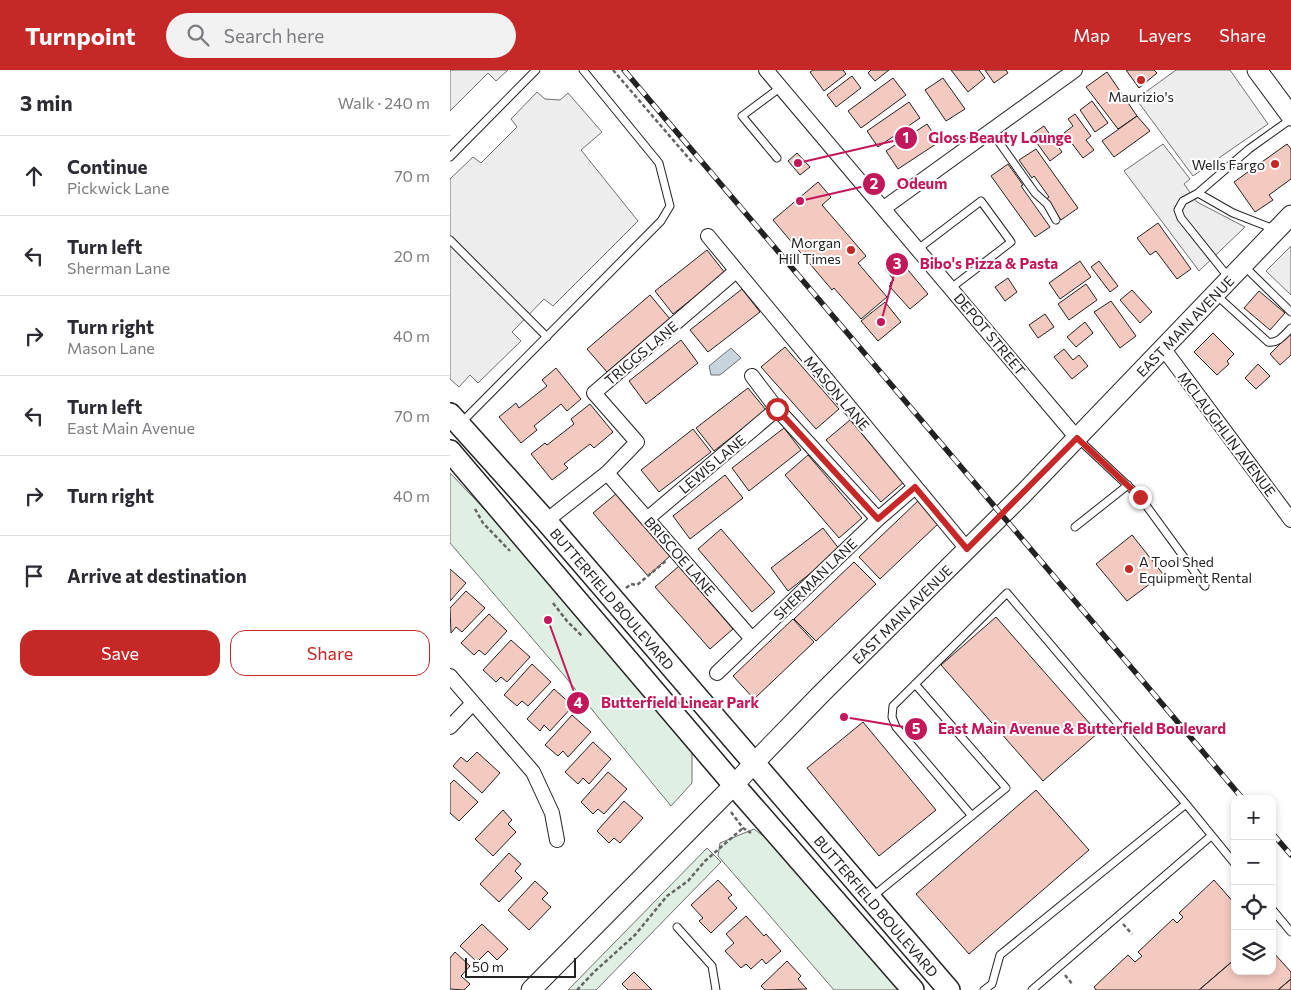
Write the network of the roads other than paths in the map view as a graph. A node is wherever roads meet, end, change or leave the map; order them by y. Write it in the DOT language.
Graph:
graph roads {
  1 [pos="536,70"];
  2 [pos="583,70"];
  3 [pos="766,70"];
  4 [pos="1075,70"];
  5 [pos="1257,70"];
  6 [pos="781,88"];
  7 [pos="1291,118"];
  8 [pos="991,131"];
  9 [pos="450,157"];
  10 [pos="777,158"];
  11 [pos="1198,193"];
  12 [pos="884,208"];
  13 [pos="1291,215"];
  14 [pos="1056,220"];
  15 [pos="1276,230"];
  16 [pos="708,236"];
  17 [pos="450,240"];
  18 [pos="918,249"];
  19 [pos="1243,264"];
  20 [pos="736,271"];
  21 [pos="1229,278"];
  22 [pos="951,288"];
  23 [pos="1215,293"];
  24 [pos="1291,312"];
  25 [pos="1291,328"];
  26 [pos="547,337"];
  27 [pos="1164,348"];
  28 [pos="752,376"];
  29 [pos="777,409"];
  30 [pos="455,419"];
  31 [pos="1077,438"];
  32 [pos="450,452"];
  33 [pos="607,473"];
  34 [pos="1128,485"];
  35 [pos="915,487"];
  36 [pos="647,519"];
  37 [pos="878,519"];
  38 [pos="1291,520"];
  39 [pos="546,521"];
  40 [pos="1075,527"];
  41 [pos="967,549"];
  42 [pos="1204,586"];
  43 [pos="752,639"];
  44 [pos="717,673"];
  45 [pos="450,676"];
  46 [pos="915,684"];
  47 [pos="473,703"];
  48 [pos="450,727"];
  49 [pos="754,763"];
  50 [pos="734,785"];
  51 [pos="1186,804"];
  52 [pos="972,816"];
  53 [pos="1211,836"];
  54 [pos="557,840"];
  55 [pos="1231,859"];
  56 [pos="870,899"];
  57 [pos="1276,914"];
  58 [pos="677,927"];
  59 [pos="1291,932"];
  60 [pos="992,984"];
  61 [pos="531,990"];
  62 [pos="716,990"];
  63 [pos="912,990"];
  64 [pos="949,990"];
  65 [pos="984,990"];
  66 [pos="998,990"];
  67 [pos="1032,990"];
  1 -- 9 [label="lane"];
  2 -- 26 [label="lane"];
  3 -- 6 [label="street, DEPOT STREET"];
  4 -- 8 [label="street"];
  5 -- 7 [label="main road"];
  6 -- 10 [label="lane"];
  6 -- 12 [label="street, DEPOT STREET"];
  7 -- 11 [label="lane"];
  8 -- 12 [label="street"];
  8 -- 14 [label="lane"];
  11 -- 15 [label="lane"];
  11 -- 21 [label="lane"];
  12 -- 18 [label="street, DEPOT STREET"];
  13 -- 15 [label="main road, EAST MAIN AVENUE"];
  15 -- 19 [label="main road, EAST MAIN AVENUE"];
  16 -- 20 [label="street, MASON LANE"];
  17 -- 26 [label="lane"];
  18 -- 22 [label="street, DEPOT STREET"];
  18 -- 22 [label="lane"];
  19 -- 21 [label="main road, EAST MAIN AVENUE"];
  19 -- 24 [label="lane"];
  20 -- 33 [label="street, TRIGGS LANE"];
  20 -- 35 [label="street, MASON LANE"];
  21 -- 23 [label="main road, EAST MAIN AVENUE"];
  22 -- 31 [label="street, DEPOT STREET"];
  23 -- 25 [label="lane"];
  23 -- 27 [label="main road, EAST MAIN AVENUE"];
  26 -- 30 [label="lane"];
  27 -- 31 [label="main road, EAST MAIN AVENUE"];
  27 -- 38 [label="street, MCLAUGHLIN AVENUE"];
  28 -- 29 [label="street"];
  29 -- 36 [label="street, LEWIS LANE"];
  29 -- 37 [label="street"];
  30 -- 39 [label="main road, BUTTERFIELD BOULEVARD"];
  31 -- 34 [label="lane"];
  31 -- 41 [label="main road, EAST MAIN AVENUE"];
  32 -- 50 [label="main road, BUTTERFIELD BOULEVARD"];
  33 -- 36 [label="street, BRISCOE LANE"];
  33 -- 39 [label="street"];
  34 -- 40 [label="lane"];
  34 -- 42 [label="lane"];
  35 -- 37 [label="street, SHERMAN LANE"];
  35 -- 41 [label="street, MASON LANE"];
  36 -- 43 [label="street, BRISCOE LANE"];
  37 -- 43 [label="street, SHERMAN LANE"];
  39 -- 49 [label="main road, BUTTERFIELD BOULEVARD"];
  41 -- 49 [label="main road, EAST MAIN AVENUE"];
  43 -- 44 [label="street, SHERMAN LANE"];
  45 -- 47 [label="street"];
  46 -- 51 [label="lane"];
  46 -- 52 [label="lane"];
  46 -- 52 [label="lane"];
  47 -- 48 [label="street"];
  47 -- 54 [label="street"];
  49 -- 50 [label="main road, EAST MAIN AVENUE"];
  49 -- 56 [label="main road, BUTTERFIELD BOULEVARD"];
  50 -- 61 [label="main road, EAST MAIN AVENUE"];
  50 -- 63 [label="main road, BUTTERFIELD BOULEVARD"];
  51 -- 53 [label="lane"];
  51 -- 60 [label="lane"];
  52 -- 56 [label="lane"];
  53 -- 55 [label="lane"];
  53 -- 67 [label="lane"];
  56 -- 64 [label="main road, BUTTERFIELD BOULEVARD"];
  57 -- 59 [label="lane"];
  58 -- 62 [label="lane"];
  60 -- 65 [label="lane"];
  60 -- 66 [label="lane"];
}
